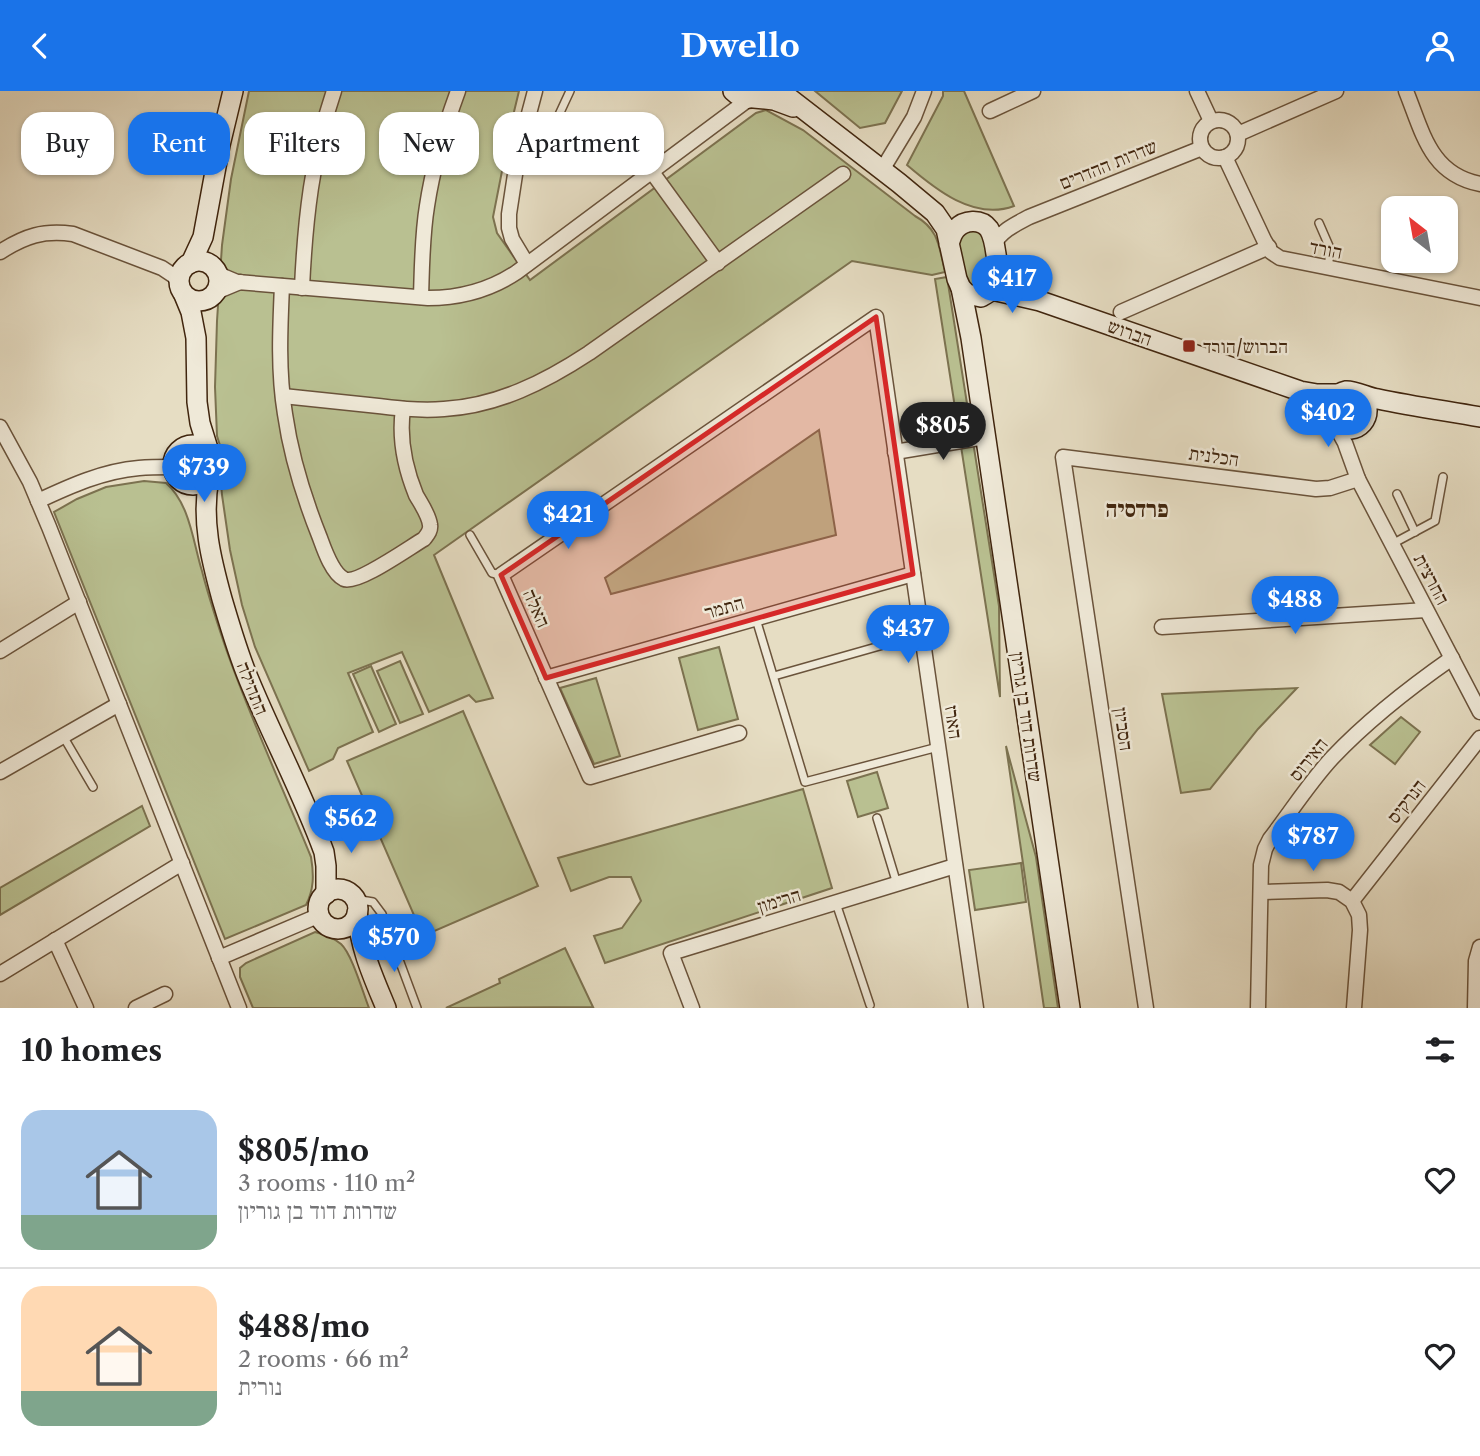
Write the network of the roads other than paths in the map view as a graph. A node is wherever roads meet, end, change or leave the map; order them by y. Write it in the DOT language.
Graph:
graph roads {
  1 [pos="233,91"];
  2 [pos="334,91"];
  3 [pos="458,91"];
  4 [pos="535,91"];
  5 [pos="570,91"];
  6 [pos="780,91"];
  7 [pos="924,91"];
  8 [pos="1033,91"];
  9 [pos="1198,91"];
  10 [pos="1336,91"];
  11 [pos="1406,91"];
  12 [pos="746,94"];
  13 [pos="990,111"];
  14 [pos="529,112"];
  15 [pos="560,112"];
  16 [pos="810,114"];
  17 [pos="1211,121"];
  18 [pos="1238,134"];
  19 [pos="1202,148"];
  20 [pos="1225,157"];
  21 [pos="664,163"];
  22 [pos="882,170"];
  23 [pos="843,174"];
  24 [pos="515,175"];
  25 [pos="648,175"];
  26 [pos="654,175"];
  27 [pos="1480,184"];
  28 [pos="935,213"];
  29 [pos="1029,217"];
  30 [pos="207,220"];
  31 [pos="972,222"];
  32 [pos="1319,223"];
  33 [pos="949,244"];
  34 [pos="994,244"];
  35 [pos="1269,247"];
  36 [pos="0,252"];
  37 [pos="718,263"];
  38 [pos="527,264"];
  39 [pos="997,269"];
  40 [pos="1329,269"];
  41 [pos="185,276"];
  42 [pos="214,283"];
  43 [pos="282,286"];
  44 [pos="302,288"];
  45 [pos="961,288"];
  46 [pos="990,292"];
  47 [pos="421,297"];
  48 [pos="1480,298"];
  49 [pos="1040,301"];
  50 [pos="1121,312"];
  51 [pos="876,317"];
  52 [pos="196,338"];
  53 [pos="971,338"];
  54 [pos="1300,391"];
  55 [pos="1339,394"];
  56 [pos="1361,395"];
  57 [pos="283,396"];
  58 [pos="197,402"];
  59 [pos="1397,403"];
  60 [pos="403,409"];
  61 [pos="1480,417"];
  62 [pos="1332,419"];
  63 [pos="1362,422"];
  64 [pos="0,427"];
  65 [pos="985,437"];
  66 [pos="181,449"];
  67 [pos="895,452"];
  68 [pos="210,455"];
  69 [pos="1063,457"];
  70 [pos="1352,463"];
  71 [pos="172,467"];
  72 [pos="1443,477"];
  73 [pos="209,478"];
  74 [pos="1358,479"];
  75 [pos="184,484"];
  76 [pos="1397,494"];
  77 [pos="38,501"];
  78 [pos="206,531"];
  79 [pos="1415,532"];
  80 [pos="470,535"];
  81 [pos="1392,544"];
  82 [pos="913,574"];
  83 [pos="501,575"];
  84 [pos="79,602"];
  85 [pos="1426,610"];
  86 [pos="756,618"];
  87 [pos="1162,627"];
  88 [pos="922,634"];
  89 [pos="0,651"];
  90 [pos="1452,658"];
  91 [pos="774,676"];
  92 [pos="546,678"];
  93 [pos="119,704"];
  94 [pos="1480,712"];
  95 [pos="739,733"];
  96 [pos="63,736"];
  97 [pos="1480,738"];
  98 [pos="938,747"];
  99 [pos="0,772"];
  100 [pos="93,786"];
  101 [pos="877,818"];
  102 [pos="318,838"];
  103 [pos="182,863"];
  104 [pos="955,866"];
  105 [pos="897,884"];
  106 [pos="1261,891"];
  107 [pos="326,894"];
  108 [pos="1352,901"];
  109 [pos="354,902"];
  110 [pos="836,902"];
  111 [pos="320,915"];
  112 [pos="338,929"];
  113 [pos="55,940"];
  114 [pos="1480,947"];
  115 [pos="365,956"];
  116 [pos="219,958"];
  117 [pos="0,974"];
  118 [pos="165,993"];
  119 [pos="870,1005"];
  120 [pos="86,1008"];
  121 [pos="135,1008"];
  122 [pos="239,1008"];
  123 [pos="386,1008"];
  124 [pos="417,1008"];
  125 [pos="692,1008"];
  126 [pos="976,1008"];
  127 [pos="1070,1008"];
  128 [pos="1146,1008"];
  129 [pos="1258,1008"];
  130 [pos="1354,1008"];
  131 [pos="1475,1008"];
  1 -- 30 [label="street"];
  2 -- 44 [label="street"];
  3 -- 47 [label="street"];
  4 -- 14 [label="street"];
  5 -- 15 [label="lane"];
  6 -- 16 [label="street"];
  7 -- 22 [label="street"];
  8 -- 13 [label="street"];
  9 -- 17 [label="street"];
  10 -- 18 [label="street"];
  11 -- 27 [label="street"];
  12 -- 16 [label="street"];
  12 -- 21 [label="street"];
  16 -- 22 [label="street"];
  17 -- 18 [label="street"];
  17 -- 19 [label="street"];
  18 -- 20 [label="street"];
  19 -- 20 [label="street"];
  19 -- 29 [label="street, שדרות ההדרים"];
  20 -- 35 [label="street"];
  22 -- 28 [label="street"];
  23 -- 37 [label="street"];
  24 -- 38 [label="street"];
  25 -- 38 [label="street"];
  26 -- 37 [label="street"];
  28 -- 31 [label="street"];
  28 -- 33 [label="street"];
  29 -- 31 [label="street, שדרות ההדרים"];
  29 -- 34 [label="street, שדרות ההדרים"];
  30 -- 41 [label="street"];
  30 -- 42 [label="street"];
  31 -- 33 [label="street"];
  31 -- 34 [label="street"];
  32 -- 40 [label="lane"];
  33 -- 45 [label="street"];
  34 -- 39 [label="street"];
  35 -- 40 [label="street, הורד"];
  35 -- 50 [label="street"];
  36 -- 41 [label="street"];
  37 -- 60 [label="street"];
  38 -- 47 [label="street"];
  39 -- 46 [label="street"];
  39 -- 49 [label="street, הברוש"];
  40 -- 48 [label="street, הורד"];
  41 -- 42 [label="street"];
  41 -- 42 [label="street"];
  41 -- 52 [label="street"];
  42 -- 43 [label="street"];
  42 -- 52 [label="street"];
  43 -- 44 [label="street"];
  43 -- 57 [label="street"];
  44 -- 47 [label="street"];
  45 -- 46 [label="street"];
  45 -- 53 [label="street, שדרות דוד בן גוריון"];
  46 -- 49 [label="street, הברוש"];
  46 -- 53 [label="street, שדרות דוד בן גוריון"];
  49 -- 54 [label="street, הברוש"];
  51 -- 67 [label="street, הארז"];
  51 -- 83 [label="street, האלה"];
  52 -- 58 [label="street"];
  53 -- 65 [label="street, שדרות דוד בן גוריון"];
  54 -- 55 [label="street, הברוש"];
  54 -- 62 [label="street, הברוש"];
  55 -- 56 [label="street"];
  55 -- 62 [label="street"];
  56 -- 59 [label="street"];
  56 -- 63 [label="street"];
  57 -- 60 [label="street"];
  57 -- 60 [label="street"];
  58 -- 66 [label="street"];
  58 -- 68 [label="street"];
  59 -- 61 [label="street"];
  59 -- 63 [label="street"];
  62 -- 63 [label="street"];
  62 -- 70 [label="street, החרצית"];
  63 -- 70 [label="street"];
  64 -- 77 [label="street"];
  65 -- 67 [label="street"];
  65 -- 127 [label="street, שדרות דוד בן גוריון"];
  66 -- 68 [label="street"];
  66 -- 71 [label="street"];
  67 -- 82 [label="street, הארז"];
  68 -- 73 [label="street"];
  69 -- 74 [label="street, הכלנית"];
  69 -- 128 [label="street, הסביון"];
  70 -- 74 [label="street, החרצית"];
  71 -- 75 [label="street"];
  71 -- 77 [label="street"];
  72 -- 79 [label="lane"];
  73 -- 75 [label="street"];
  73 -- 78 [label="street, התהילה"];
  74 -- 81 [label="street, החרצית"];
  75 -- 78 [label="street, התהילה"];
  76 -- 79 [label="lane"];
  77 -- 84 [label="street"];
  78 -- 102 [label="street, התהילה"];
  79 -- 81 [label="lane"];
  80 -- 83 [label="lane"];
  81 -- 85 [label="street, החרצית"];
  82 -- 86 [label="street, התמר"];
  82 -- 88 [label="street, הארז"];
  83 -- 92 [label="street, האלה"];
  84 -- 89 [label="street"];
  84 -- 93 [label="street"];
  85 -- 87 [label="street"];
  85 -- 90 [label="street, החרצית"];
  86 -- 91 [label="lane"];
  86 -- 92 [label="street, התמר"];
  88 -- 91 [label="lane"];
  88 -- 98 [label="street, הארז"];
  90 -- 94 [label="street, החרצית"];
  90 -- 106 [label="street, האירוס"];
  91 -- 98 [label="lane"];
  92 -- 95 [label="street, האלה"];
  93 -- 96 [label="street"];
  93 -- 103 [label="street"];
  96 -- 99 [label="street"];
  96 -- 100 [label="lane"];
  97 -- 108 [label="street, הנרקיס"];
  98 -- 104 [label="street, הארז"];
  101 -- 105 [label="lane"];
  102 -- 107 [label="street, התהילה"];
  102 -- 109 [label="street, התהילה"];
  103 -- 113 [label="street"];
  103 -- 116 [label="street"];
  104 -- 105 [label="street, הרימון"];
  104 -- 126 [label="street, הארז"];
  105 -- 110 [label="street, הרימון"];
  106 -- 108 [label="street"];
  106 -- 129 [label="street, האירוס"];
  107 -- 109 [label="street"];
  107 -- 111 [label="street"];
  108 -- 130 [label="street"];
  109 -- 112 [label="street"];
  109 -- 115 [label="street, התהילה"];
  109 -- 124 [label="lane"];
  110 -- 119 [label="lane"];
  110 -- 125 [label="street, הרימון"];
  111 -- 112 [label="street"];
  111 -- 116 [label="street"];
  112 -- 115 [label="street, התהילה"];
  113 -- 117 [label="street"];
  113 -- 120 [label="street"];
  114 -- 131 [label="street"];
  115 -- 123 [label="street, התהילה"];
  116 -- 122 [label="street"];
  118 -- 121 [label="street"];
}
